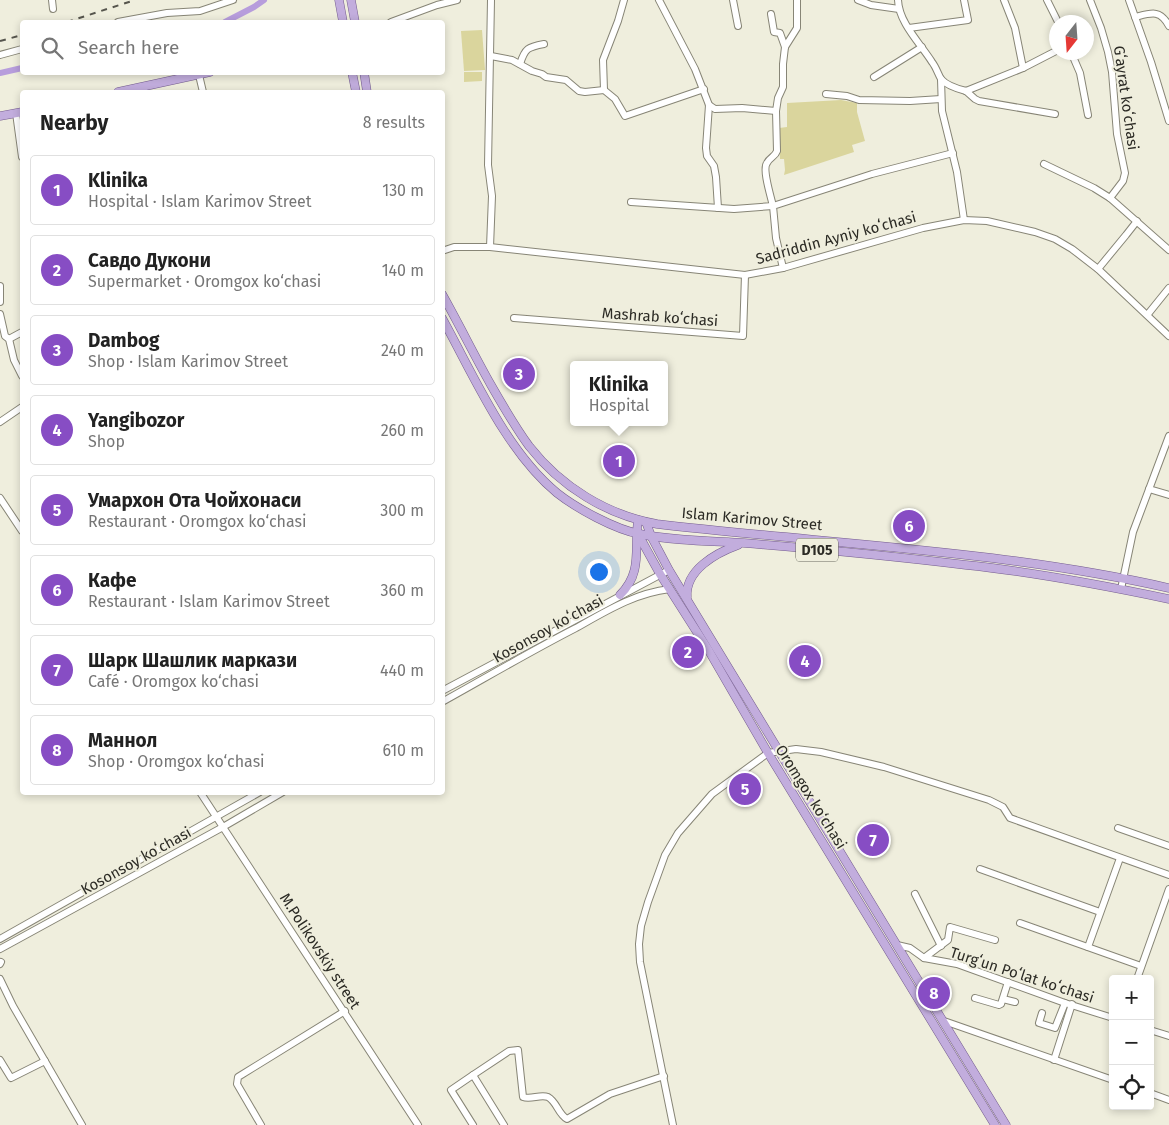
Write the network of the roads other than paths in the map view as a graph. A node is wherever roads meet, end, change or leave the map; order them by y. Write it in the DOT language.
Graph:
graph roads {
  1 [pos="52,0"];
  2 [pos="233,0"];
  3 [pos="339,0"];
  4 [pos="351,0"];
  5 [pos="457,0"];
  6 [pos="491,0"];
  7 [pos="624,0"];
  8 [pos="659,0"];
  9 [pos="733,0"];
  10 [pos="797,0"];
  11 [pos="858,0"];
  12 [pos="898,0"];
  13 [pos="964,0"];
  14 [pos="1004,0"];
  15 [pos="1046,0"];
  16 [pos="1090,0"];
  17 [pos="1129,0"];
  18 [pos="53,9"];
  19 [pos="899,9"];
  20 [pos="772,14"];
  21 [pos="1054,15"];
  22 [pos="1135,17"];
  23 [pos="129,20"];
  24 [pos="343,20"];
  25 [pos="355,20"];
  26 [pos="396,20"];
  27 [pos="738,26"];
  28 [pos="1169,26"];
  29 [pos="909,28"];
  30 [pos="544,44"];
  31 [pos="785,47"];
  32 [pos="922,47"];
  33 [pos="20,50"];
  34 [pos="0,55"];
  35 [pos="1049,55"];
  36 [pos="491,56"];
  37 [pos="1074,60"];
  38 [pos="520,64"];
  39 [pos="1023,68"];
  40 [pos="199,75"];
  41 [pos="353,75"];
  42 [pos="364,75"];
  43 [pos="874,77"];
  44 [pos="941,78"];
  45 [pos="153,89"];
  46 [pos="704,89"];
  47 [pos="203,90"];
  48 [pos="356,90"];
  49 [pos="367,90"];
  50 [pos="604,90"];
  51 [pos="966,91"];
  52 [pos="826,94"];
  53 [pos="941,99"];
  54 [pos="709,105"];
  55 [pos="776,110"];
  56 [pos="19,113"];
  57 [pos="1055,114"];
  58 [pos="0,116"];
  59 [pos="1088,116"];
  60 [pos="1169,121"];
  61 [pos="20,128"];
  62 [pos="953,153"];
  63 [pos="1044,164"];
  64 [pos="1110,198"];
  65 [pos="631,202"];
  66 [pos="773,206"];
  67 [pos="718,208"];
  68 [pos="964,220"];
  69 [pos="1136,221"];
  70 [pos="490,248"];
  71 [pos="445,249"];
  72 [pos="1169,250"];
  73 [pos="783,268"];
  74 [pos="1098,269"];
  75 [pos="746,275"];
  76 [pos="0,286"];
  77 [pos="1169,288"];
  78 [pos="445,299"];
  79 [pos="0,302"];
  80 [pos="0,314"];
  81 [pos="1148,314"];
  82 [pos="514,318"];
  83 [pos="445,324"];
  84 [pos="20,333"];
  85 [pos="1169,336"];
  86 [pos="9,339"];
  87 [pos="20,372"];
  88 [pos="20,408"];
  89 [pos="0,422"];
  90 [pos="1169,436"];
  91 [pos="1149,489"];
  92 [pos="1169,495"];
  93 [pos="0,498"];
  94 [pos="642,521"];
  95 [pos="20,528"];
  96 [pos="638,534"];
  97 [pos="651,536"];
  98 [pos="743,543"];
  99 [pos="669,570"];
  100 [pos="660,574"];
  101 [pos="1123,578"];
  102 [pos="1169,588"];
  103 [pos="670,589"];
  104 [pos="1121,589"];
  105 [pos="620,595"];
  106 [pos="687,599"];
  107 [pos="1169,599"];
  108 [pos="445,689"];
  109 [pos="445,700"];
  110 [pos="779,751"];
  111 [pos="768,753"];
  112 [pos="202,795"];
  113 [pos="255,795"];
  114 [pos="278,795"];
  115 [pos="217,818"];
  116 [pos="223,827"];
  117 [pos="1118,828"];
  118 [pos="1169,846"];
  119 [pos="1120,858"];
  120 [pos="980,869"];
  121 [pos="1169,875"];
  122 [pos="1169,889"];
  123 [pos="915,894"];
  124 [pos="1100,912"];
  125 [pos="1020,923"];
  126 [pos="0,939"];
  127 [pos="995,940"];
  128 [pos="897,945"];
  129 [pos="941,946"];
  130 [pos="1088,947"];
  131 [pos="0,948"];
  132 [pos="924,958"];
  133 [pos="1141,966"];
  134 [pos="1138,975"];
  135 [pos="0,979"];
  136 [pos="1008,982"];
  137 [pos="975,998"];
  138 [pos="1003,998"];
  139 [pos="1015,1002"];
  140 [pos="1068,1003"];
  141 [pos="934,1005"];
  142 [pos="345,1011"];
  143 [pos="925,1011"];
  144 [pos="1042,1013"];
  145 [pos="1109,1017"];
  146 [pos="944,1022"];
  147 [pos="1154,1031"];
  148 [pos="1169,1036"];
  149 [pos="0,1060"];
  150 [pos="1054,1060"];
  151 [pos="45,1061"];
  152 [pos="473,1075"];
  153 [pos="664,1076"];
  154 [pos="1109,1079"];
  155 [pos="1154,1094"];
  156 [pos="1169,1100"];
  157 [pos="82,1125"];
  158 [pos="261,1125"];
  159 [pos="418,1125"];
  160 [pos="474,1125"];
  161 [pos="504,1125"];
  162 [pos="674,1125"];
  163 [pos="995,1125"];
  164 [pos="1006,1125"];
  1 -- 18 [label="street"];
  2 -- 23 [label="street"];
  3 -- 24 [label="main road"];
  4 -- 25 [label="main road"];
  5 -- 26 [label="street"];
  6 -- 36 [label="street"];
  7 -- 50 [label="street"];
  8 -- 46 [label="street"];
  9 -- 27 [label="street"];
  10 -- 31 [label="street"];
  11 -- 19 [label="street"];
  12 -- 19 [label="street"];
  13 -- 29 [label="street"];
  14 -- 39 [label="street"];
  15 -- 21 [label="street"];
  16 -- 64 [label="street, Gʻayrat koʻchasi"];
  17 -- 22 [label="street"];
  19 -- 29 [label="street"];
  20 -- 31 [label="street"];
  22 -- 28 [label="street"];
  22 -- 60 [label="street"];
  29 -- 32 [label="street"];
  30 -- 38 [label="street"];
  31 -- 55 [label="street"];
  32 -- 43 [label="street"];
  32 -- 44 [label="street"];
  33 -- 34 [label="street"];
  35 -- 39 [label="street"];
  36 -- 38 [label="street"];
  36 -- 70 [label="street"];
  37 -- 59 [label="street"];
  38 -- 50 [label="street"];
  39 -- 51 [label="street"];
  40 -- 45 [label="main road"];
  40 -- 47 [label="street"];
  41 -- 48 [label="main road"];
  42 -- 49 [label="main road"];
  44 -- 51 [label="street"];
  44 -- 53 [label="street"];
  46 -- 50 [label="street"];
  46 -- 54 [label="street"];
  51 -- 57 [label="street"];
  52 -- 53 [label="street"];
  53 -- 62 [label="street"];
  54 -- 55 [label="street"];
  54 -- 67 [label="street"];
  55 -- 66 [label="street"];
  56 -- 58 [label="main road"];
  56 -- 61 [label="street"];
  62 -- 66 [label="street"];
  62 -- 68 [label="street"];
  63 -- 64 [label="street"];
  64 -- 69 [label="street"];
  65 -- 67 [label="street"];
  66 -- 67 [label="street"];
  66 -- 73 [label="street"];
  68 -- 73 [label="street, Sadriddin Ayniy koʻchasi"];
  68 -- 74 [label="street, Sadriddin Ayniy koʻchasi"];
  69 -- 72 [label="street"];
  69 -- 74 [label="street"];
  70 -- 71 [label="street, Sadriddin Ayniy koʻchasi"];
  70 -- 75 [label="street, Sadriddin Ayniy koʻchasi"];
  73 -- 75 [label="street, Sadriddin Ayniy koʻchasi"];
  74 -- 81 [label="street, Sadriddin Ayniy koʻchasi"];
  75 -- 82 [label="street, Mashrab koʻchasi"];
  76 -- 79 [label="street"];
  77 -- 81 [label="street"];
  78 -- 94 [label="main road, Islam Karimov Street / D105"];
  80 -- 86 [label="street"];
  81 -- 85 [label="street, Sadriddin Ayniy koʻchasi"];
  83 -- 96 [label="main road, Islam Karimov Street / D105"];
  84 -- 86 [label="street"];
  86 -- 87 [label="street"];
  88 -- 89 [label="street"];
  90 -- 91 [label="street"];
  91 -- 92 [label="street"];
  91 -- 101 [label="street"];
  93 -- 95 [label="street"];
  94 -- 96 [label="main road"];
  94 -- 97 [label="main road, Oromgox ko‘chasi"];
  94 -- 101 [label="main road, Islam Karimov Street / D105"];
  96 -- 97 [label="main road, Islam Karimov Street / D105"];
  96 -- 100 [label="main road, Oromgox ko‘chasi"];
  96 -- 105 [label="main road"];
  97 -- 98 [label="main road, Islam Karimov Street / D105"];
  97 -- 99 [label="main road, Oromgox ko‘chasi"];
  98 -- 104 [label="main road, Islam Karimov Street / D105"];
  98 -- 106 [label="main road"];
  99 -- 100 [label="street, Kosonsoy koʻchasi"];
  99 -- 106 [label="main road, Oromgox ko‘chasi"];
  100 -- 103 [label="main road, Oromgox ko‘chasi"];
  100 -- 105 [label="street, Kosonsoy koʻchasi"];
  101 -- 102 [label="main road, Islam Karimov Street / D105"];
  101 -- 104 [label="street"];
  103 -- 109 [label="street, Kosonsoy koʻchasi"];
  103 -- 111 [label="main road, Oromgox ko‘chasi"];
  104 -- 107 [label="main road, Islam Karimov Street / D105"];
  105 -- 108 [label="street, Kosonsoy koʻchasi"];
  106 -- 110 [label="main road, Oromgox ko‘chasi"];
  110 -- 111 [label="street"];
  110 -- 119 [label="street"];
  110 -- 128 [label="main road, Oromgox ko‘chasi"];
  111 -- 143 [label="main road, Oromgox ko‘chasi"];
  111 -- 153 [label="street"];
  112 -- 115 [label="street, M.Polikovskiy street"];
  113 -- 115 [label="street, Kosonsoy koʻchasi"];
  114 -- 116 [label="street, Kosonsoy koʻchasi"];
  115 -- 116 [label="street, M.Polikovskiy street"];
  115 -- 126 [label="street, Kosonsoy koʻchasi"];
  116 -- 131 [label="street, Kosonsoy koʻchasi"];
  116 -- 142 [label="street, M.Polikovskiy street"];
  117 -- 118 [label="street"];
  119 -- 121 [label="street"];
  119 -- 124 [label="street"];
  120 -- 124 [label="street"];
  122 -- 133 [label="street"];
  123 -- 129 [label="street"];
  124 -- 130 [label="street"];
  125 -- 130 [label="street"];
  127 -- 129 [label="street"];
  128 -- 132 [label="street, Turgʻun Poʻlat koʻchasi"];
  128 -- 141 [label="main road, Oromgox ko‘chasi"];
  129 -- 132 [label="street"];
  130 -- 133 [label="street"];
  132 -- 136 [label="street, Turgʻun Poʻlat koʻchasi"];
  133 -- 134 [label="street"];
  135 -- 151 [label="street"];
  136 -- 138 [label="street"];
  136 -- 140 [label="street, Turgʻun Poʻlat koʻchasi"];
  137 -- 138 [label="street"];
  138 -- 139 [label="street"];
  140 -- 144 [label="street"];
  140 -- 145 [label="street, Turgʻun Poʻlat koʻchasi"];
  140 -- 150 [label="street"];
  141 -- 143 [label="street"];
  141 -- 146 [label="main road, Oromgox ko‘chasi"];
  142 -- 158 [label="street"];
  142 -- 159 [label="street, M.Polikovskiy street"];
  143 -- 163 [label="main road, Oromgox ko‘chasi"];
  146 -- 150 [label="street"];
  146 -- 164 [label="main road, Oromgox ko‘chasi"];
  147 -- 148 [label="street"];
  149 -- 151 [label="street"];
  150 -- 154 [label="street"];
  151 -- 157 [label="street"];
  152 -- 153 [label="street"];
  152 -- 160 [label="street"];
  152 -- 161 [label="street"];
  153 -- 162 [label="street"];
  155 -- 156 [label="street"];
}
